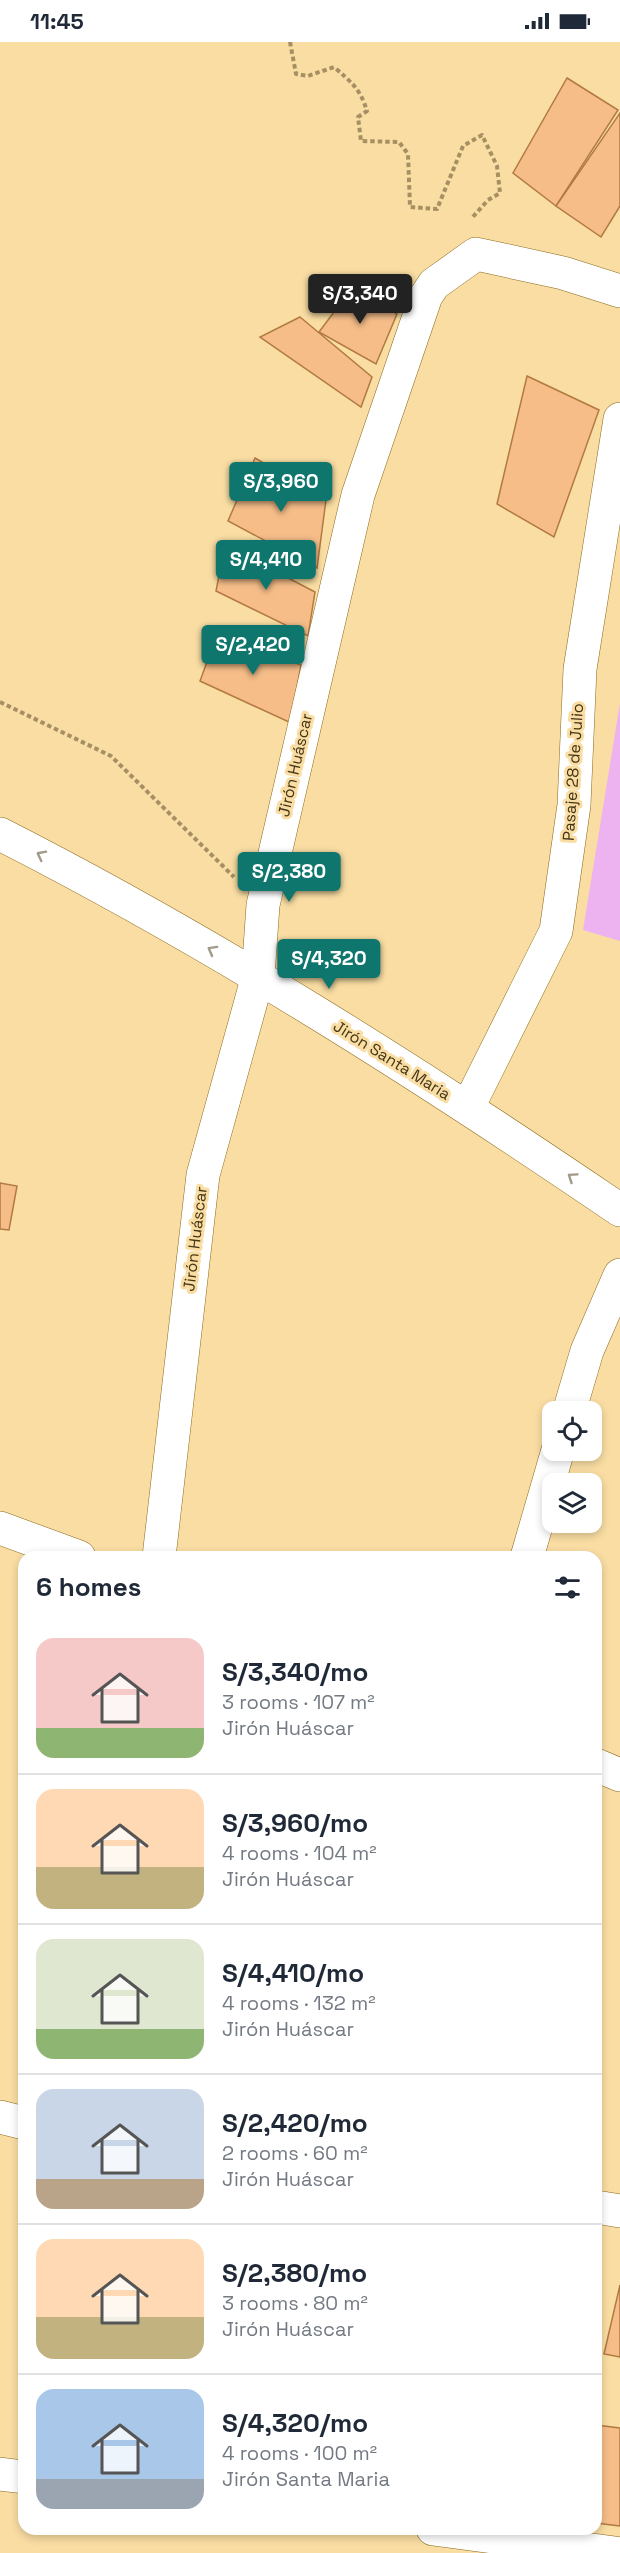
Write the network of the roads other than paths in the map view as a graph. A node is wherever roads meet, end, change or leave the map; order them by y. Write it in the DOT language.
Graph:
graph roads {
  1 [pos="620,291"];
  2 [pos="620,419"];
  3 [pos="0,834"];
  4 [pos="258,976"];
  5 [pos="468,1107"];
  6 [pos="620,1210"];
  7 [pos="620,1275"];
  8 [pos="572,1401"];
  9 [pos="555,1461"];
  10 [pos="0,1528"];
  11 [pos="63,1551"];
  12 [pos="160,1551"];
  13 [pos="529,1551"];
  14 [pos="602,1768"];
  15 [pos="620,1775"];
  16 [pos="0,2117"];
  17 [pos="18,2122"];
  18 [pos="602,2208"];
  19 [pos="620,2211"];
  20 [pos="0,2474"];
  21 [pos="18,2476"];
  22 [pos="478,2535"];
  23 [pos="615,2553"];
  1 -- 4 [label="street, Jirón Huáscar"];
  2 -- 5 [label="street, Pasaje 28 de Julio"];
  4 -- 3 [label="street, Jirón Santa Maria, one-way"];
  4 -- 5 [label="street, Jirón Santa Maria"];
  4 -- 12 [label="street, Jirón Huáscar"];
  6 -- 5 [label="street, Jirón Santa Maria, one-way"];
  7 -- 8 [label="street"];
  9 -- 13 [label="street"];
  10 -- 11 [label="street"];
  14 -- 15 [label="street"];
  16 -- 17 [label="street"];
  18 -- 19 [label="street"];
  20 -- 21 [label="street"];
  22 -- 23 [label="street"];
}
